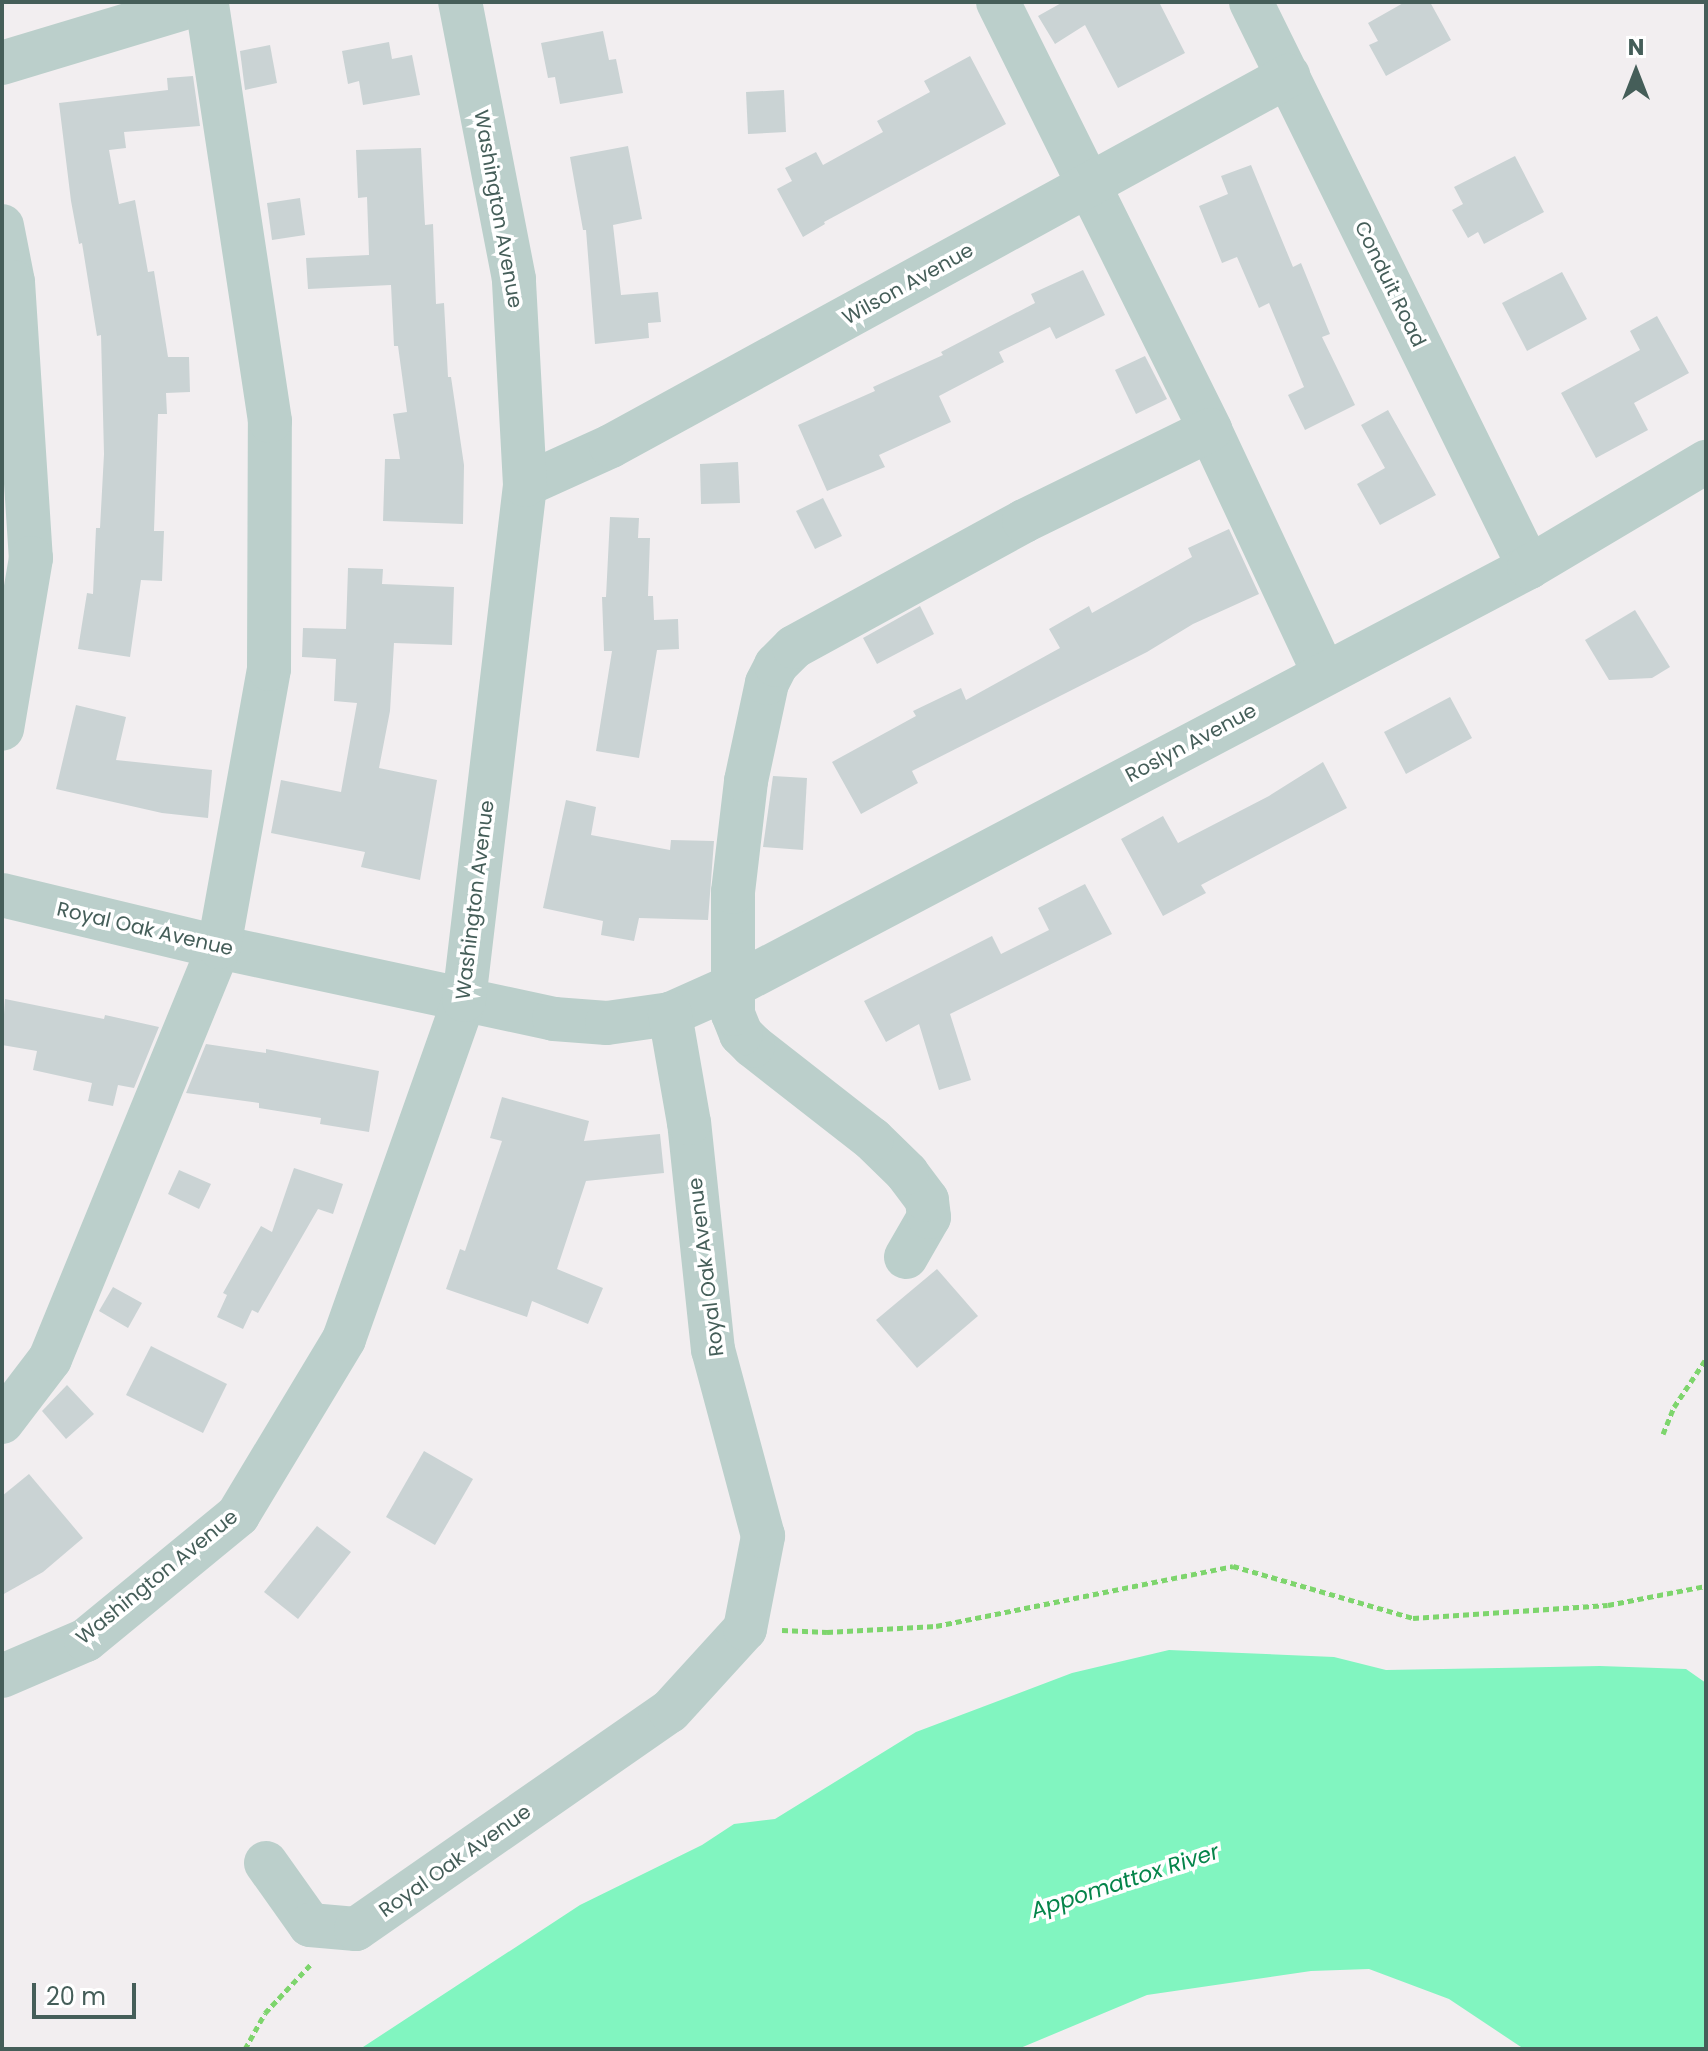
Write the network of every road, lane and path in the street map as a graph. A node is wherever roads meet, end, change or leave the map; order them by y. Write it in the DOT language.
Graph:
graph roads {
  1 [pos="206,2"];
  2 [pos="460,2"];
  3 [pos="998,2"];
  4 [pos="1251,2"];
  5 [pos="2,63"];
  6 [pos="1288,76"];
  7 [pos="1089,184"];
  8 [pos="2,226"];
  9 [pos="1210,430"];
  10 [pos="1706,462"];
  11 [pos="525,485"];
  12 [pos="1529,567"];
  13 [pos="1324,673"];
  14 [pos="2,729"];
  15 [pos="2,895"];
  16 [pos="219,947"];
  17 [pos="735,985"];
  18 [pos="464,1000"];
  19 [pos="670,1014"];
  20 [pos="906,1257"];
  21 [pos="1706,1359"];
  22 [pos="2,1422"];
  23 [pos="1663,1434"];
  24 [pos="1706,1586"];
  25 [pos="745,1629"];
  26 [pos="2,1676"];
  27 [pos="266,1863"];
  28 [pos="356,1929"];
  29 [pos="245,2049"];
  1 -- 5 [label="street"];
  1 -- 16 [label="street"];
  2 -- 11 [label="street, Washington Avenue"];
  3 -- 7 [label="street"];
  4 -- 6 [label="street, Conduit Road"];
  6 -- 7 [label="street, Wilson Avenue"];
  6 -- 12 [label="street, Conduit Road"];
  7 -- 9 [label="street"];
  7 -- 11 [label="street, Wilson Avenue"];
  8 -- 14 [label="street"];
  9 -- 13 [label="street"];
  9 -- 17 [label="street"];
  10 -- 12 [label="street, Roslyn Avenue"];
  11 -- 18 [label="street, Washington Avenue"];
  12 -- 13 [label="street, Roslyn Avenue"];
  13 -- 17 [label="street, Roslyn Avenue"];
  15 -- 16 [label="street, Royal Oak Avenue"];
  16 -- 18 [label="street, Royal Oak Avenue"];
  16 -- 22 [label="street"];
  17 -- 19 [label="street, Roslyn Avenue"];
  17 -- 20 [label="street"];
  18 -- 19 [label="street, Royal Oak Avenue"];
  18 -- 26 [label="street, Washington Avenue"];
  19 -- 25 [label="street, Royal Oak Avenue"];
  21 -- 23 [label="path"];
  24 -- 25 [label="path"];
  25 -- 28 [label="street, Royal Oak Avenue"];
  27 -- 28 [label="street"];
  28 -- 29 [label="path"];
}
